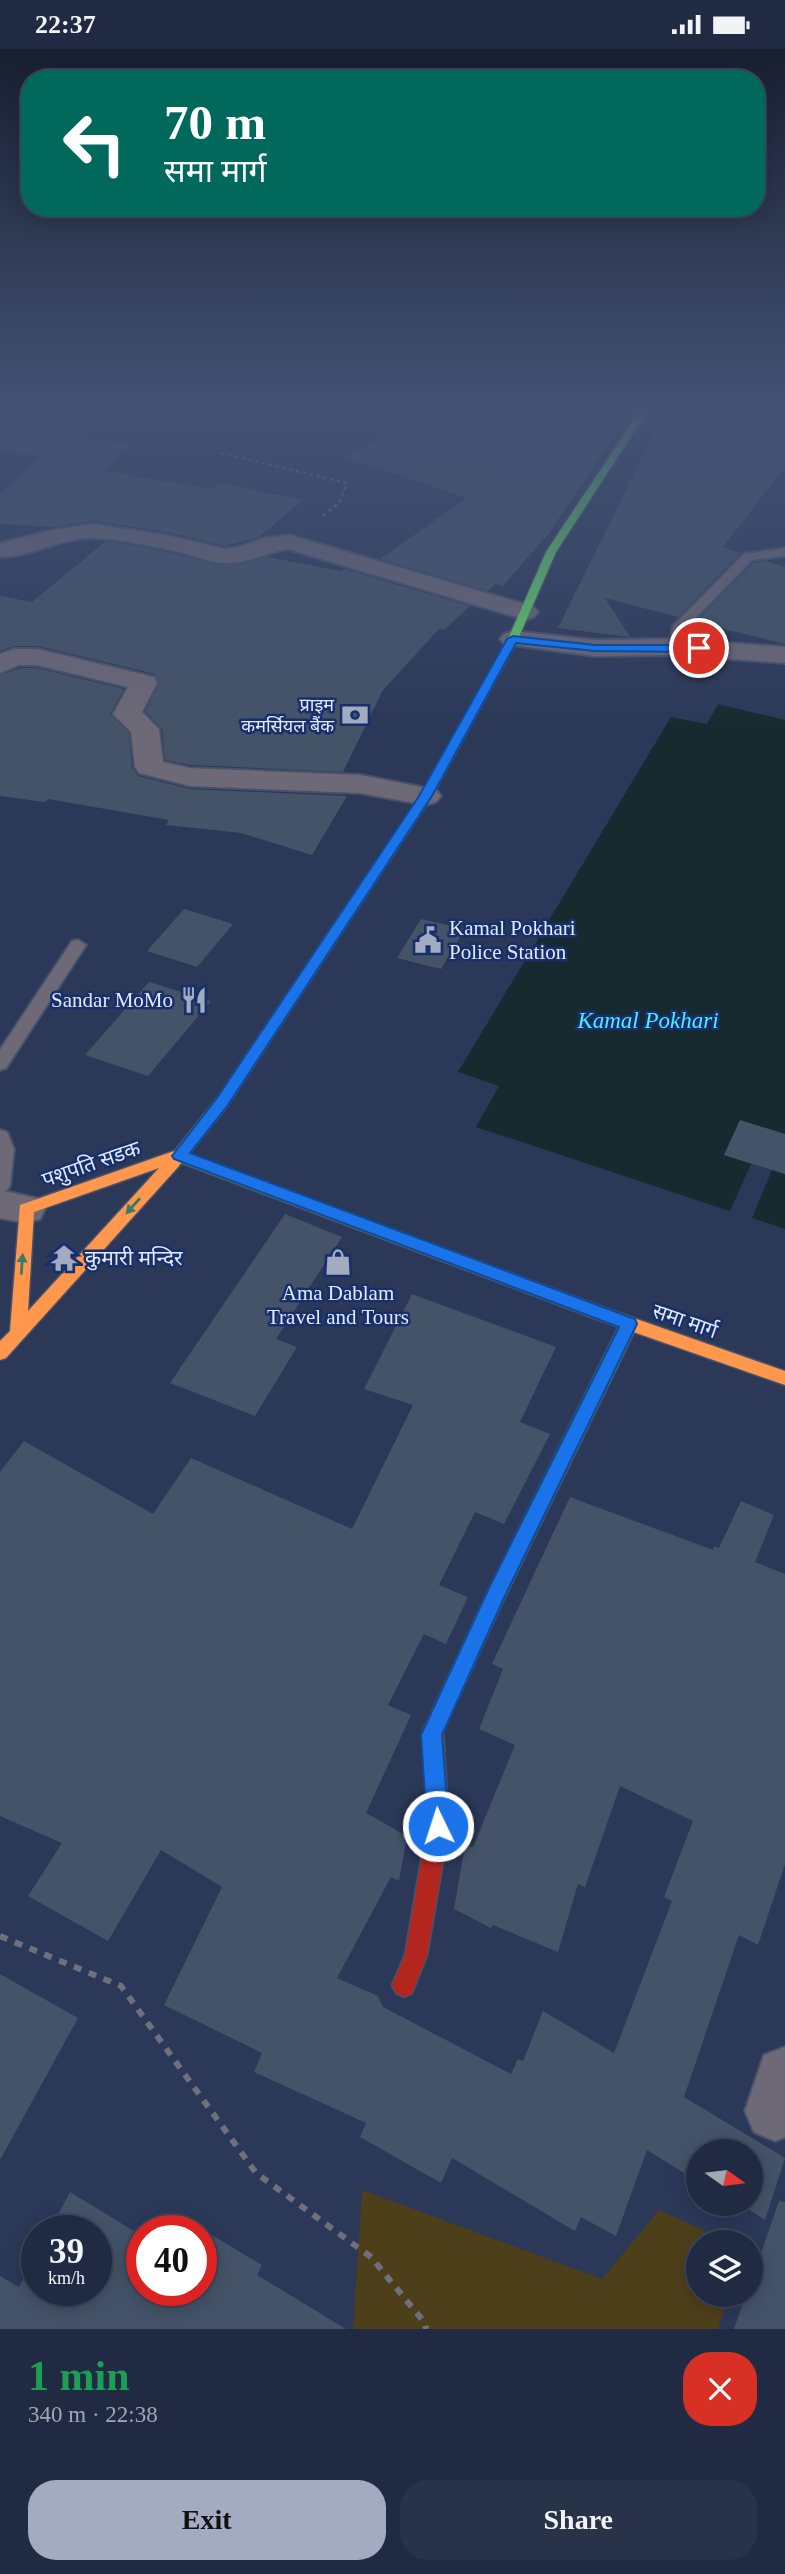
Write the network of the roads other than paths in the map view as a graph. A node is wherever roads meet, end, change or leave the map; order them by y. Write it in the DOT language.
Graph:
graph roads {
  1 [pos="573,518"];
  2 [pos="0,550"];
  3 [pos="785,552"];
  4 [pos="525,613"];
  5 [pos="513,639"];
  6 [pos="675,647"];
  7 [pos="785,655"];
  8 [pos="0,665"];
  9 [pos="426,796"];
  10 [pos="78,945"];
  11 [pos="0,1064"];
  12 [pos="0,1137"];
  13 [pos="180,1156"];
  14 [pos="9,1199"];
  15 [pos="629,1324"];
  16 [pos="18,1332"];
  17 [pos="0,1353"];
  18 [pos="785,1378"];
  19 [pos="404,1985"];
  1 -- 4 [label="main road"];
  2 -- 4 [label="street"];
  3 -- 6 [label="lane"];
  4 -- 5 [label="main road"];
  5 -- 6 [label="street"];
  5 -- 9 [label="main road"];
  6 -- 7 [label="street"];
  8 -- 9 [label="street"];
  9 -- 13 [label="main road"];
  10 -- 11 [label="lane"];
  12 -- 14 [label="lane"];
  13 -- 14 [label="main road, पशुपति सडक"];
  13 -- 15 [label="main road, समा मार्ग"];
  13 -- 16 [label="main road, पशुपति सडक, one-way"];
  16 -- 14 [label="main road, पशुपति सडक, one-way"];
  15 -- 18 [label="main road, समा मार्ग"];
  15 -- 19 [label="main road"];
  16 -- 17 [label="main road, पशुपति सडक"];
}
